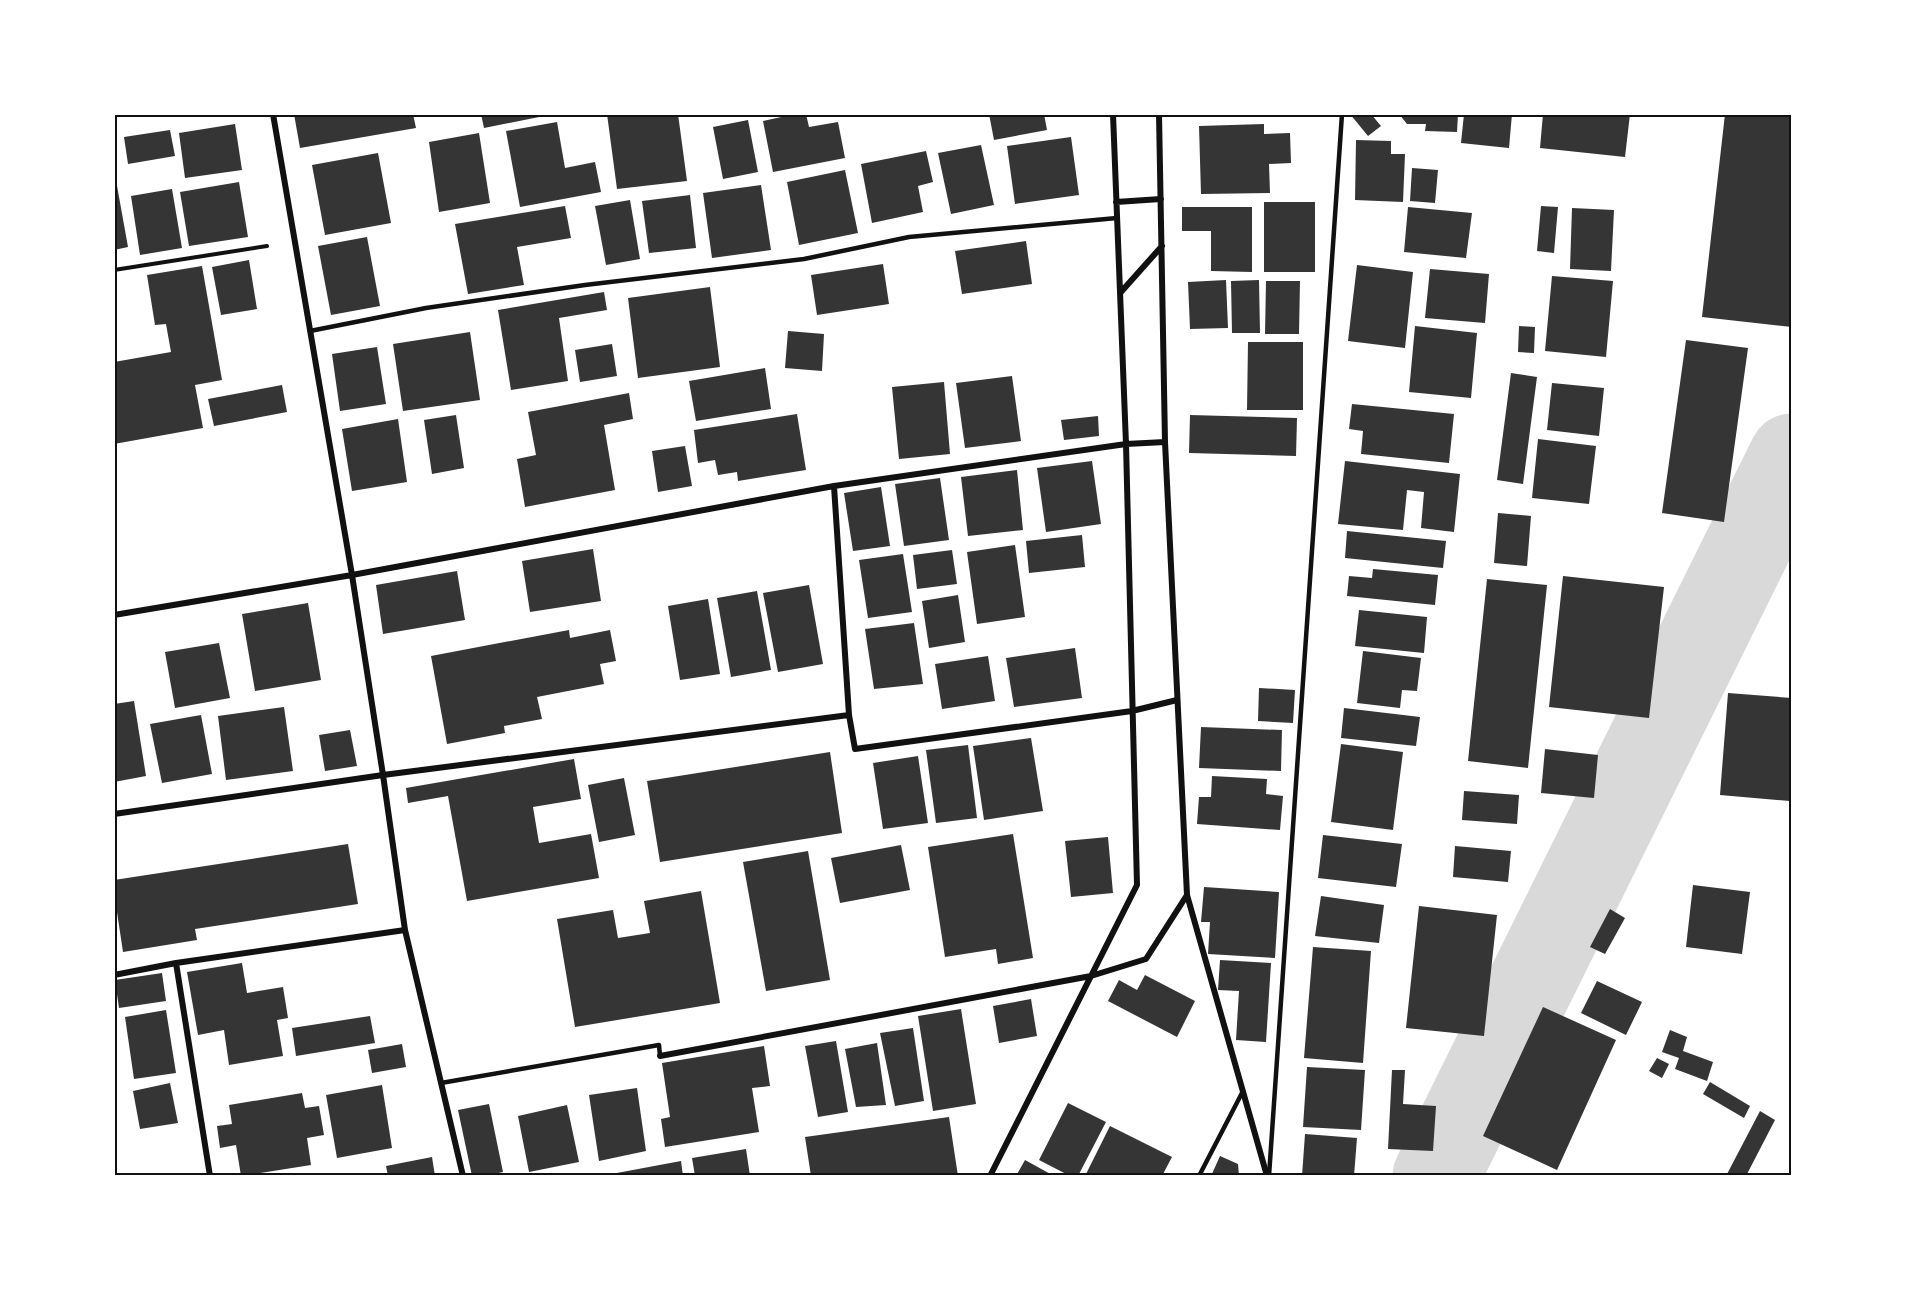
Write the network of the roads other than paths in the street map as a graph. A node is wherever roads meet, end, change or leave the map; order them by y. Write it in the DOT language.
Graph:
graph roads {
  1 [pos="273,114"];
  2 [pos="1113,114"];
  3 [pos="1159,114"];
  4 [pos="1342,114"];
  5 [pos="1161,199"];
  6 [pos="1116,202"];
  7 [pos="1117,218"];
  8 [pos="1162,246"];
  9 [pos="1120,293"];
  10 [pos="310,331"];
  11 [pos="1165,442"];
  12 [pos="1126,444"];
  13 [pos="834,486"];
  14 [pos="352,575"];
  15 [pos="114,615"];
  16 [pos="1177,700"];
  17 [pos="1132,711"];
  18 [pos="849,715"];
  19 [pos="383,775"];
  20 [pos="114,814"];
  21 [pos="1187,895"];
  22 [pos="405,930"];
  23 [pos="176,963"];
  24 [pos="114,975"];
  25 [pos="1091,976"];
  26 [pos="660,1056"];
  27 [pos="441,1083"];
  28 [pos="1243,1091"];
  29 [pos="210,1176"];
  30 [pos="463,1176"];
  31 [pos="990,1176"];
  32 [pos="1199,1176"];
  33 [pos="1268,1176"];
  1 -- 10 [label="street"];
  2 -- 6 [label="street"];
  3 -- 5 [label="street"];
  4 -- 33 [label="lane"];
  5 -- 6 [label="street"];
  5 -- 8 [label="street"];
  6 -- 7 [label="street"];
  7 -- 9 [label="street"];
  7 -- 10 [label="lane"];
  8 -- 9 [label="street"];
  8 -- 11 [label="street"];
  9 -- 12 [label="street"];
  10 -- 14 [label="street"];
  11 -- 12 [label="street"];
  11 -- 16 [label="street"];
  12 -- 13 [label="street"];
  12 -- 17 [label="street"];
  13 -- 14 [label="street"];
  13 -- 18 [label="street"];
  14 -- 15 [label="street"];
  14 -- 19 [label="street"];
  16 -- 17 [label="street"];
  16 -- 21 [label="street"];
  17 -- 18 [label="street"];
  17 -- 25 [label="street"];
  18 -- 19 [label="street"];
  19 -- 20 [label="street"];
  19 -- 22 [label="street"];
  21 -- 25 [label="street"];
  21 -- 28 [label="street"];
  22 -- 23 [label="street"];
  22 -- 27 [label="street"];
  23 -- 24 [label="street"];
  23 -- 29 [label="street"];
  25 -- 26 [label="street"];
  25 -- 31 [label="street"];
  26 -- 27 [label="lane"];
  27 -- 30 [label="street"];
  28 -- 32 [label="lane"];
  28 -- 33 [label="street"];
}
